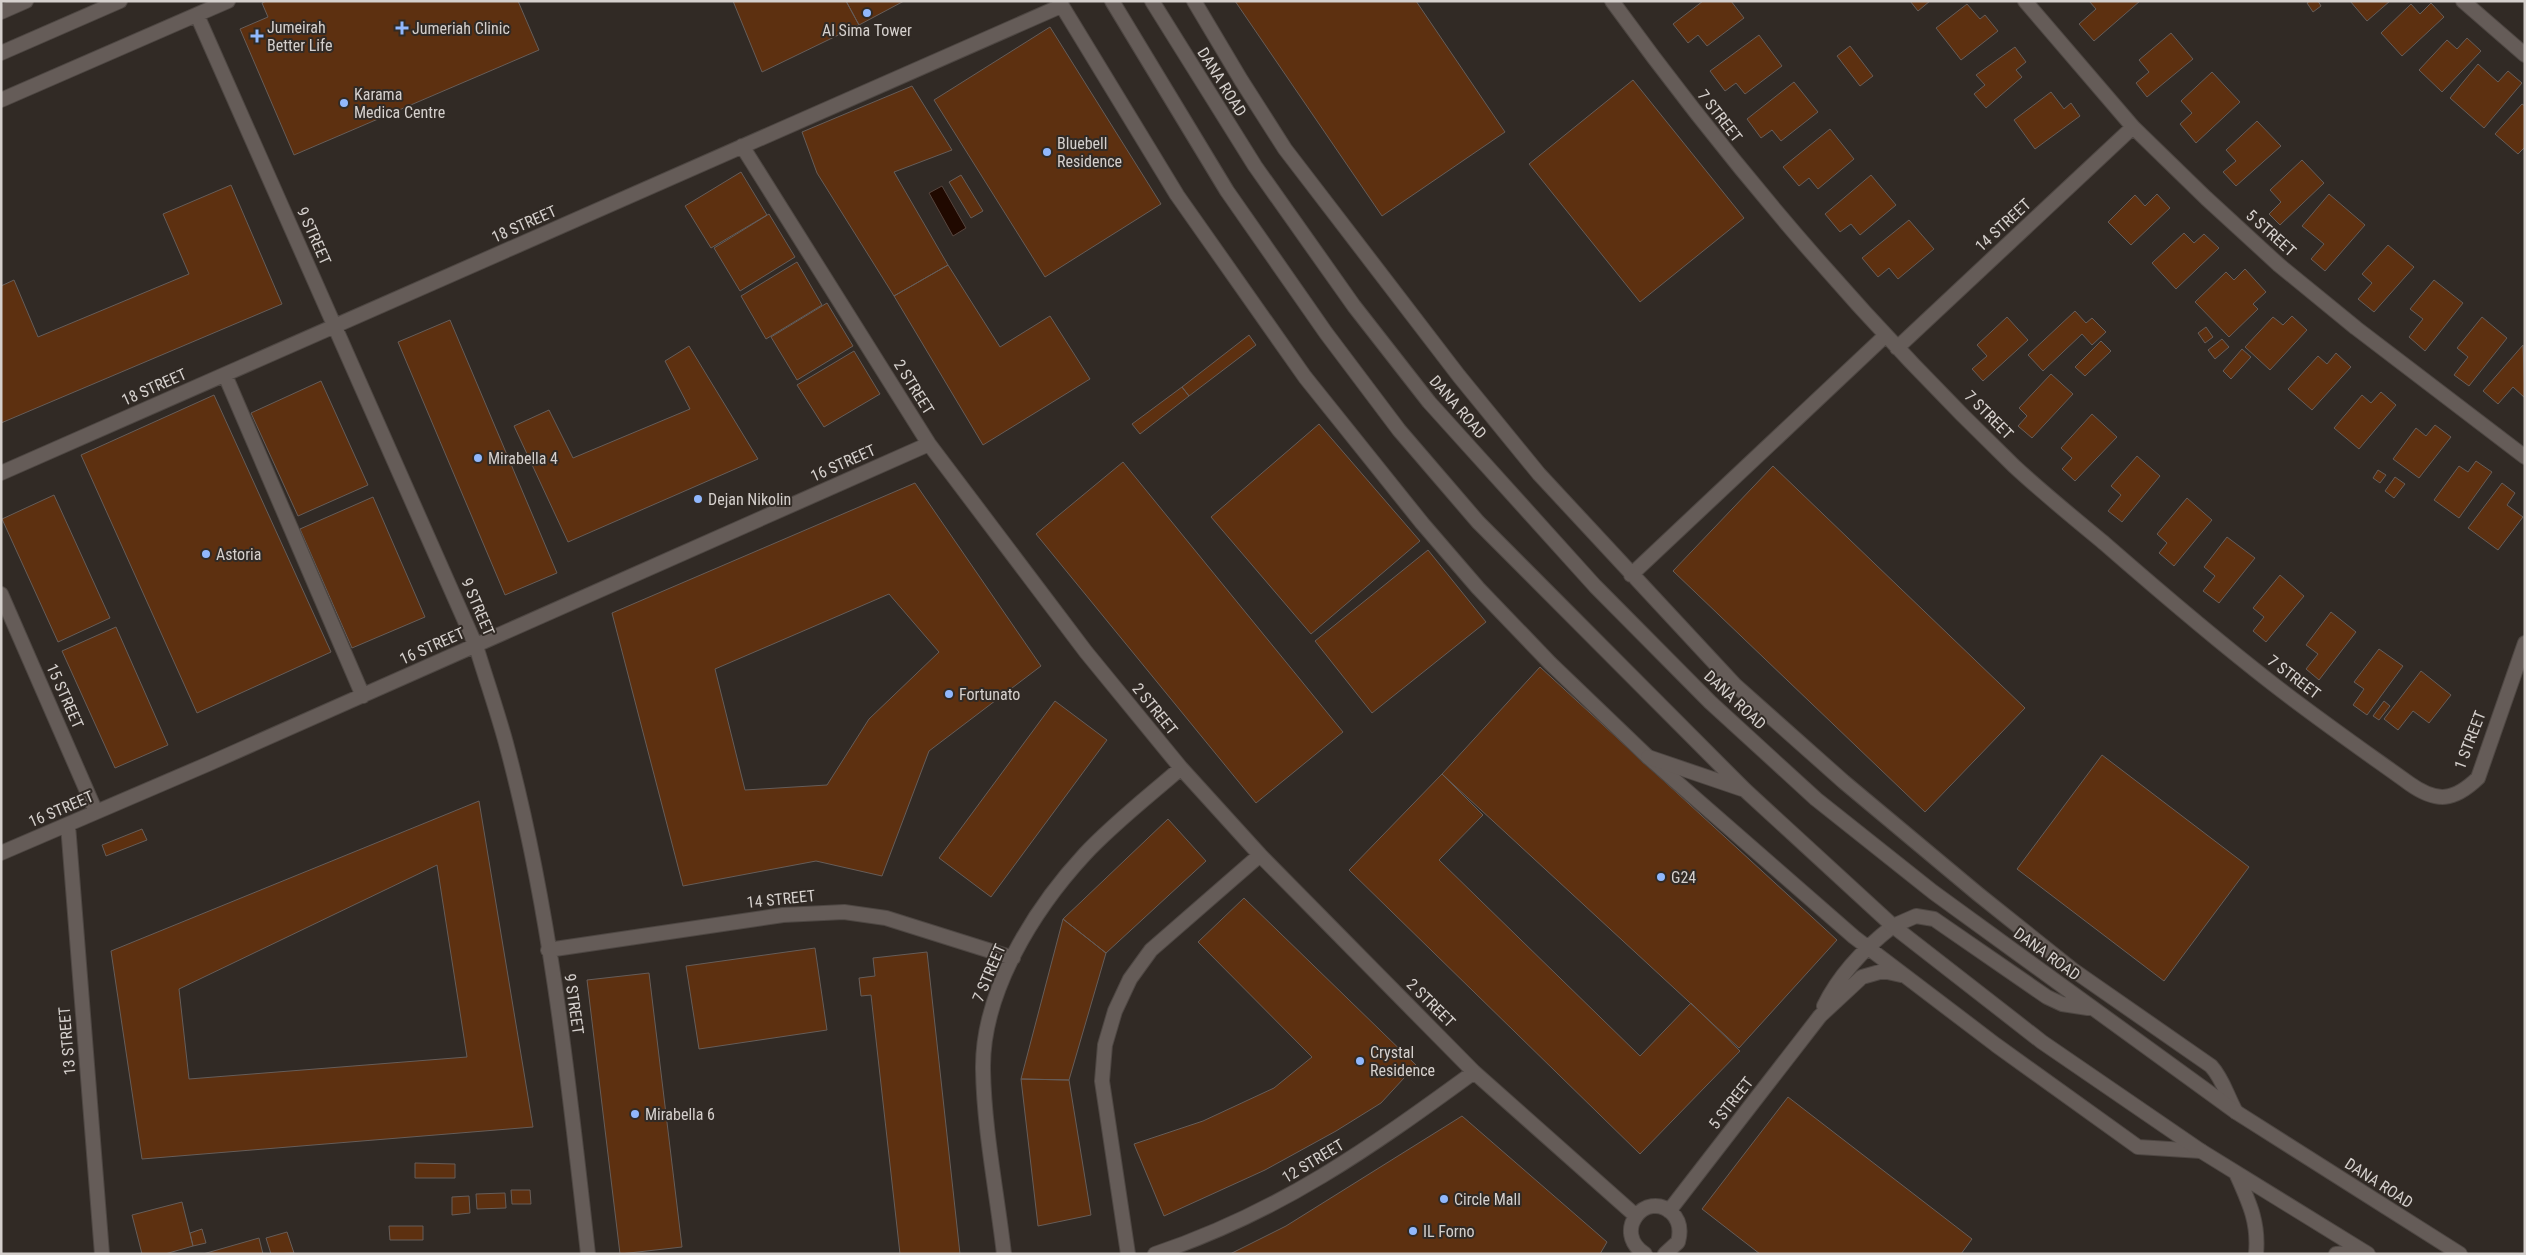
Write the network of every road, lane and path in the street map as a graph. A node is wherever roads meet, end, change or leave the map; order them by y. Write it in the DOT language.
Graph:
graph roads {
  1 [pos="26,1"];
  2 [pos="120,1"];
  3 [pos="228,1"];
  4 [pos="1112,1"];
  5 [pos="1152,1"];
  6 [pos="1194,1"];
  7 [pos="1612,1"];
  8 [pos="2026,1"];
  9 [pos="2463,1"];
  10 [pos="1060,3"];
  11 [pos="1,12"];
  12 [pos="197,15"];
  13 [pos="1,53"];
  14 [pos="2525,55"];
  15 [pos="1,100"];
  16 [pos="2133,127"];
  17 [pos="742,146"];
  18 [pos="335,327"];
  19 [pos="1886,335"];
  20 [pos="1897,348"];
  21 [pos="225,375"];
  22 [pos="929,444"];
  23 [pos="2525,457"];
  24 [pos="1,473"];
  25 [pos="1631,574"];
  26 [pos="1,594"];
  27 [pos="2525,643"];
  28 [pos="476,646"];
  29 [pos="362,696"];
  30 [pos="1648,757"];
  31 [pos="1181,768"];
  32 [pos="2410,784"];
  33 [pos="1745,790"];
  34 [pos="96,812"];
  35 [pos="68,825"];
  36 [pos="1,853"];
  37 [pos="1260,855"];
  38 [pos="1893,926"];
  39 [pos="1867,947"];
  40 [pos="548,950"];
  41 [pos="1013,958"];
  42 [pos="1905,976"];
  43 [pos="2092,1009"];
  44 [pos="1820,1016"];
  45 [pos="1474,1072"];
  46 [pos="2236,1112"];
  47 [pos="2201,1151"];
  48 [pos="2236,1173"];
  49 [pos="1669,1211"];
  50 [pos="1636,1216"];
  51 [pos="1673,1252"];
  52 [pos="2366,1253"];
  53 [pos="102,1254"];
  54 [pos="588,1254"];
  55 [pos="1004,1254"];
  56 [pos="1128,1254"];
  57 [pos="1155,1254"];
  58 [pos="1645,1254"];
  59 [pos="2256,1254"];
  60 [pos="2336,1254"];
  61 [pos="2460,1254"];
  1 -- 11 [label="street"];
  2 -- 13 [label="street"];
  3 -- 12 [label="street"];
  4 -- 33 [label="street"];
  5 -- 43 [label="street, DANA ROAD"];
  6 -- 25 [label="street"];
  7 -- 19 [label="street, 7 STREET"];
  8 -- 16 [label="street, 5 STREET"];
  9 -- 14 [label="street"];
  10 -- 17 [label="street, 18 STREET"];
  10 -- 30 [label="street"];
  12 -- 15 [label="street"];
  12 -- 18 [label="street, 9 STREET"];
  16 -- 20 [label="street, 14 STREET"];
  16 -- 23 [label="street, 5 STREET"];
  17 -- 18 [label="street, 18 STREET"];
  17 -- 22 [label="street, 2 STREET"];
  18 -- 21 [label="street, 18 STREET"];
  18 -- 28 [label="street, 9 STREET"];
  19 -- 20 [label="street, 7 STREET"];
  19 -- 25 [label="street"];
  20 -- 32 [label="street, 7 STREET"];
  21 -- 24 [label="street, 18 STREET"];
  21 -- 29 [label="street"];
  22 -- 28 [label="street, 16 STREET"];
  22 -- 31 [label="street, 2 STREET"];
  25 -- 46 [label="street"];
  26 -- 34 [label="street, 15 STREET"];
  27 -- 32 [label="street, 1 STREET"];
  28 -- 29 [label="street, 16 STREET"];
  28 -- 40 [label="street, 9 STREET"];
  29 -- 34 [label="street, 16 STREET"];
  30 -- 33 [label="street"];
  30 -- 39 [label="street"];
  31 -- 37 [label="street, 2 STREET"];
  31 -- 41 [label="street, 7 STREET"];
  33 -- 38 [label="street"];
  34 -- 35 [label="street, 16 STREET"];
  35 -- 36 [label="street, 16 STREET"];
  35 -- 53 [label="street, 13 STREET"];
  37 -- 45 [label="street, 2 STREET"];
  37 -- 56 [label="street"];
  38 -- 39 [label="street, 5 STREET"];
  38 -- 43 [label="street, 5 STREET"];
  38 -- 47 [label="street"];
  39 -- 42 [label="street"];
  39 -- 44 [label="street, 5 STREET"];
  40 -- 41 [label="street, 14 STREET"];
  40 -- 54 [label="street, 9 STREET"];
  41 -- 55 [label="street, 7 STREET"];
  42 -- 44 [label="street, 5 STREET"];
  42 -- 47 [label="street"];
  43 -- 46 [label="street, DANA ROAD"];
  44 -- 49 [label="street, 5 STREET"];
  45 -- 50 [label="street, 2 STREET"];
  45 -- 57 [label="street, 12 STREET"];
  46 -- 61 [label="street, DANA ROAD"];
  47 -- 48 [label="street"];
  48 -- 52 [label="street"];
  48 -- 59 [label="street"];
  49 -- 50 [label="street"];
  49 -- 51 [label="street"];
  50 -- 58 [label="street"];
  52 -- 60 [label="street"];
}
